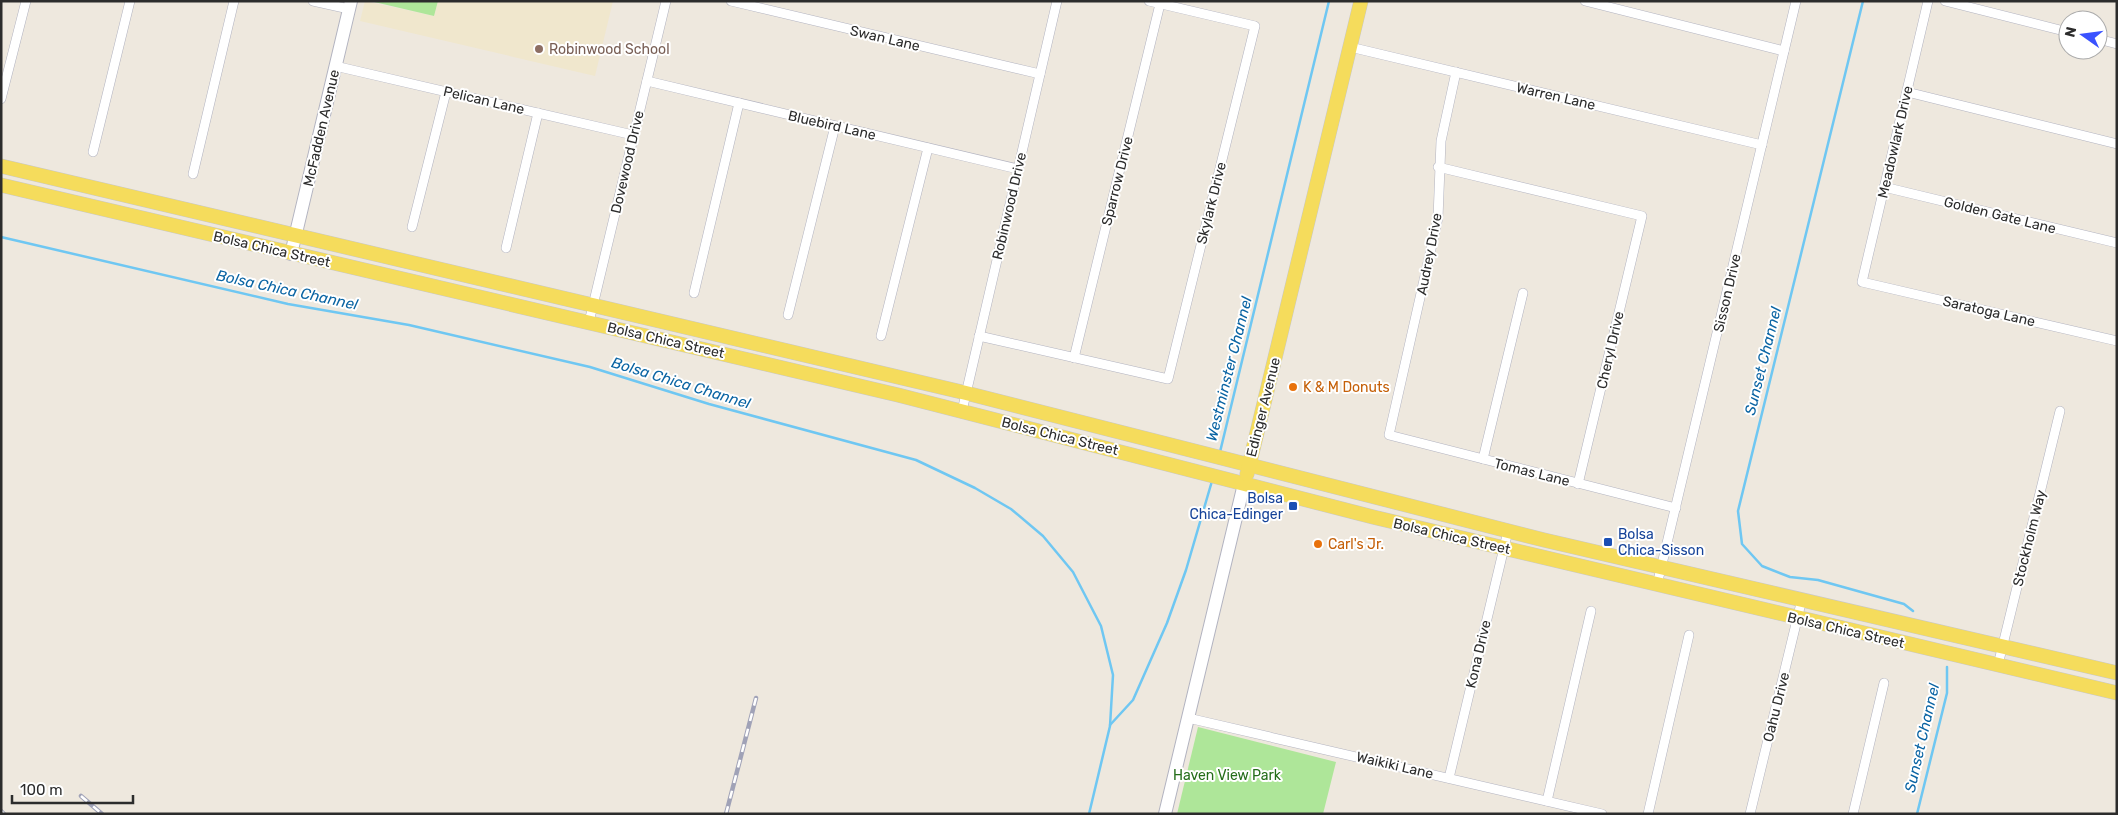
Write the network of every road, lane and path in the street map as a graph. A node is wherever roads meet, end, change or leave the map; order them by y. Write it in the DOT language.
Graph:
graph roads {
  1 [pos="26,1"];
  2 [pos="130,1"];
  3 [pos="234,1"];
  4 [pos="313,1"];
  5 [pos="666,1"];
  6 [pos="731,1"];
  7 [pos="1057,1"];
  8 [pos="1149,1"];
  9 [pos="1361,1"];
  10 [pos="1585,1"];
  11 [pos="1796,1"];
  12 [pos="1928,1"];
  13 [pos="1945,1"];
  14 [pos="1160,4"];
  15 [pos="350,5"];
  16 [pos="2058,29"];
  17 [pos="1350,47"];
  18 [pos="1784,51"];
  19 [pos="336,66"];
  20 [pos="1456,72"];
  21 [pos="1040,74"];
  22 [pos="647,80"];
  23 [pos="446,92"];
  24 [pos="1907,92"];
  25 [pos="1,99"];
  26 [pos="739,102"];
  27 [pos="538,113"];
  28 [pos="834,126"];
  29 [pos="633,135"];
  30 [pos="2117,144"];
  31 [pos="1762,145"];
  32 [pos="928,148"];
  33 [pos="92,152"];
  34 [pos="1,166"];
  35 [pos="1438,168"];
  36 [pos="1018,169"];
  37 [pos="194,174"];
  38 [pos="1,185"];
  39 [pos="1884,187"];
  40 [pos="412,227"];
  41 [pos="295,236"];
  42 [pos="2117,244"];
  43 [pos="506,248"];
  44 [pos="291,254"];
  45 [pos="1862,282"];
  46 [pos="694,293"];
  47 [pos="1523,293"];
  48 [pos="593,305"];
  49 [pos="788,315"];
  50 [pos="589,322"];
  51 [pos="881,336"];
  52 [pos="979,336"];
  53 [pos="2117,341"];
  54 [pos="1074,358"];
  55 [pos="966,393"];
  56 [pos="962,411"];
  57 [pos="2060,411"];
  58 [pos="1389,435"];
  59 [pos="1483,459"];
  60 [pos="1249,466"];
  61 [pos="1244,484"];
  62 [pos="1578,484"];
  63 [pos="1378,498"];
  64 [pos="1676,508"];
  65 [pos="1373,517"];
  66 [pos="1508,531"];
  67 [pos="1504,548"];
  68 [pos="1662,566"];
  69 [pos="1657,585"];
  70 [pos="1802,600"];
  71 [pos="1591,611"];
  72 [pos="1797,619"];
  73 [pos="1689,635"];
  74 [pos="2002,644"];
  75 [pos="1998,665"];
  76 [pos="2117,672"];
  77 [pos="1884,683"];
  78 [pos="2117,694"];
  79 [pos="1188,718"];
  80 [pos="1449,778"];
  81 [pos="1547,801"];
  82 [pos="1165,814"];
  83 [pos="1602,814"];
  84 [pos="1648,814"];
  85 [pos="1750,814"];
  86 [pos="1853,814"];
  1 -- 25 [label="street"];
  2 -- 33 [label="street"];
  3 -- 37 [label="street"];
  4 -- 15 [label="street"];
  5 -- 22 [label="street, Dovewood Drive"];
  6 -- 21 [label="street, Swan Lane"];
  7 -- 21 [label="street, Robinwood Drive"];
  8 -- 14 [label="street"];
  9 -- 17 [label="main road, Edinger Avenue"];
  10 -- 18 [label="street"];
  11 -- 18 [label="street, Sisson Drive"];
  12 -- 24 [label="street, Meadowlark Drive"];
  13 -- 16 [label="street"];
  14 -- 54 [label="street, Sparrow Drive"];
  14 -- 54 [label="street, Skylark Drive"];
  15 -- 19 [label="main road, McFadden Avenue"];
  17 -- 20 [label="street, Warren Lane"];
  17 -- 60 [label="main road, Edinger Avenue"];
  18 -- 31 [label="street, Sisson Drive"];
  19 -- 23 [label="street, Pelican Lane"];
  19 -- 41 [label="main road, McFadden Avenue"];
  20 -- 31 [label="street, Warren Lane"];
  20 -- 35 [label="street, Audrey Drive"];
  21 -- 36 [label="street, Robinwood Drive"];
  22 -- 26 [label="street, Bluebird Lane"];
  22 -- 29 [label="street, Dovewood Drive"];
  23 -- 27 [label="street, Pelican Lane"];
  23 -- 40 [label="street"];
  24 -- 30 [label="street"];
  24 -- 39 [label="street, Meadowlark Drive"];
  26 -- 28 [label="street, Bluebird Lane"];
  26 -- 46 [label="street"];
  27 -- 29 [label="street, Pelican Lane"];
  27 -- 43 [label="street"];
  28 -- 32 [label="street, Bluebird Lane"];
  28 -- 49 [label="street"];
  29 -- 48 [label="street, Dovewood Drive"];
  31 -- 64 [label="street, Sisson Drive"];
  32 -- 36 [label="street, Bluebird Lane"];
  32 -- 51 [label="street"];
  34 -- 41 [label="main road, Bolsa Chica Street"];
  35 -- 58 [label="street, Audrey Drive"];
  35 -- 62 [label="street, Cheryl Drive"];
  36 -- 52 [label="street, Robinwood Drive"];
  38 -- 44 [label="main road, Bolsa Chica Street"];
  39 -- 42 [label="street, Golden Gate Lane"];
  39 -- 45 [label="street, Meadowlark Drive"];
  41 -- 44 [label="main road, McFadden Avenue"];
  41 -- 48 [label="main road, Bolsa Chica Street"];
  44 -- 50 [label="main road, Bolsa Chica Street"];
  45 -- 53 [label="street, Saratoga Lane"];
  47 -- 59 [label="street"];
  48 -- 50 [label="street, Dovewood Drive"];
  48 -- 55 [label="main road, Bolsa Chica Street"];
  50 -- 56 [label="main road, Bolsa Chica Street"];
  52 -- 54 [label="street"];
  52 -- 55 [label="street, Robinwood Drive"];
  55 -- 56 [label="street, Robinwood Drive"];
  55 -- 60 [label="main road, Bolsa Chica Street"];
  56 -- 61 [label="main road, Bolsa Chica Street"];
  57 -- 74 [label="street, Stockholm Way"];
  58 -- 59 [label="street, Tomas Lane"];
  59 -- 62 [label="street, Tomas Lane"];
  60 -- 61 [label="main road, Edinger Avenue"];
  60 -- 63 [label="main road, Bolsa Chica Street"];
  61 -- 65 [label="main road, Bolsa Chica Street"];
  61 -- 79 [label="main road, Edinger Avenue"];
  62 -- 64 [label="street, Tomas Lane"];
  63 -- 65 [label="main road"];
  63 -- 66 [label="main road, Bolsa Chica Street"];
  64 -- 68 [label="street, Sisson Drive"];
  65 -- 67 [label="main road, Bolsa Chica Street"];
  66 -- 67 [label="street, Kona Drive"];
  66 -- 68 [label="main road, Bolsa Chica Street"];
  67 -- 69 [label="main road, Bolsa Chica Street"];
  67 -- 80 [label="street, Kona Drive"];
  68 -- 69 [label="street, Sisson Drive"];
  68 -- 70 [label="main road, Bolsa Chica Street"];
  69 -- 72 [label="main road, Bolsa Chica Street"];
  70 -- 72 [label="street, Oahu Drive"];
  70 -- 74 [label="main road, Bolsa Chica Street"];
  71 -- 81 [label="street"];
  72 -- 75 [label="main road, Bolsa Chica Street"];
  72 -- 85 [label="street, Oahu Drive"];
  73 -- 84 [label="street"];
  74 -- 75 [label="street, Stockholm Way"];
  74 -- 76 [label="main road, Bolsa Chica Street"];
  75 -- 78 [label="main road, Bolsa Chica Street"];
  77 -- 86 [label="street"];
  79 -- 80 [label="street, Waikiki Lane"];
  79 -- 82 [label="main road, Edinger Avenue"];
  80 -- 81 [label="street, Waikiki Lane"];
  81 -- 83 [label="street, Waikiki Lane"];
}
